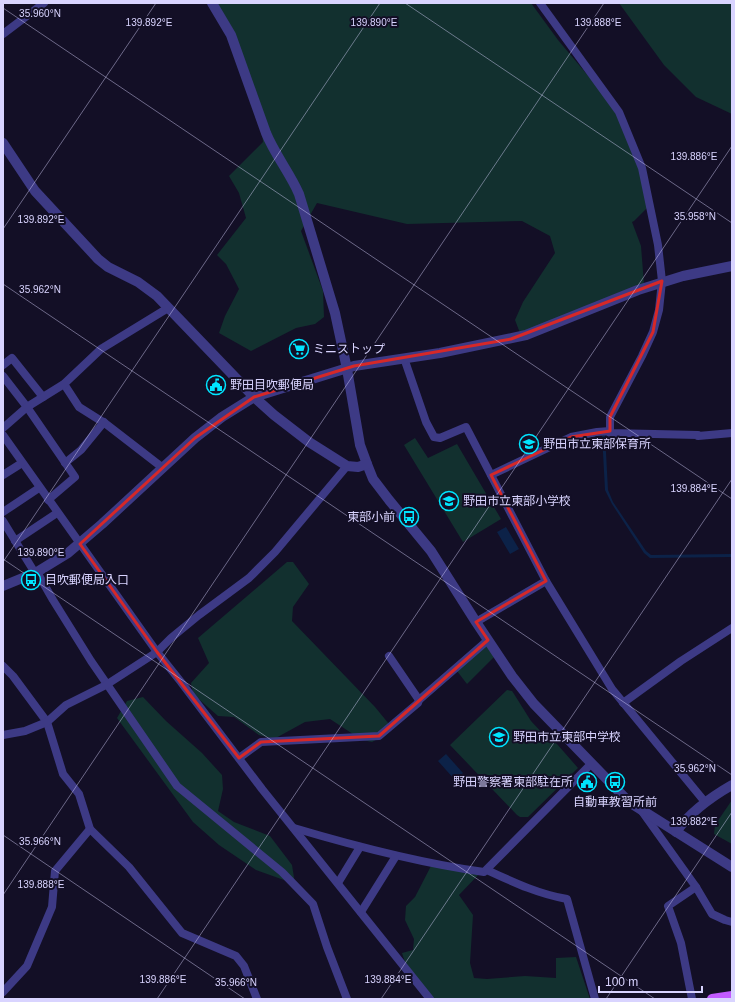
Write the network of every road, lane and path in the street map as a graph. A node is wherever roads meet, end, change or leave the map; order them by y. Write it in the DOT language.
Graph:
graph roads {
  1 [pos="44,3"];
  2 [pos="212,3"];
  3 [pos="540,3"];
  4 [pos="4,32"];
  5 [pos="3,144"];
  6 [pos="732,266"];
  7 [pos="662,282"];
  8 [pos="168,308"];
  9 [pos="404,358"];
  10 [pos="3,365"];
  11 [pos="347,368"];
  12 [pos="3,376"];
  13 [pos="64,384"];
  14 [pos="43,397"];
  15 [pos="254,397"];
  16 [pos="27,407"];
  17 [pos="104,422"];
  18 [pos="3,428"];
  19 [pos="610,431"];
  20 [pos="732,433"];
  21 [pos="3,436"];
  22 [pos="22,463"];
  23 [pos="65,463"];
  24 [pos="366,464"];
  25 [pos="347,466"];
  26 [pos="163,468"];
  27 [pos="491,474"];
  28 [pos="3,475"];
  29 [pos="39,488"];
  30 [pos="48,500"];
  31 [pos="3,512"];
  32 [pos="57,513"];
  33 [pos="3,521"];
  34 [pos="15,541"];
  35 [pos="80,544"];
  36 [pos="36,572"];
  37 [pos="546,581"];
  38 [pos="3,586"];
  39 [pos="476,622"];
  40 [pos="732,628"];
  41 [pos="488,640"];
  42 [pos="157,652"];
  43 [pos="389,656"];
  44 [pos="3,666"];
  45 [pos="106,685"];
  46 [pos="419,700"];
  47 [pos="623,703"];
  48 [pos="47,722"];
  49 [pos="3,735"];
  50 [pos="239,758"];
  51 [pos="591,764"];
  52 [pos="732,785"];
  53 [pos="705,802"];
  54 [pos="641,810"];
  55 [pos="294,828"];
  56 [pos="90,829"];
  57 [pos="676,832"];
  58 [pos="360,847"];
  59 [pos="396,856"];
  60 [pos="732,867"];
  61 [pos="487,870"];
  62 [pos="338,883"];
  63 [pos="696,888"];
  64 [pos="361,912"];
  65 [pos="732,922"];
  66 [pos="3,992"];
  67 [pos="732,996"];
  68 [pos="257,999"];
  69 [pos="347,999"];
  70 [pos="430,999"];
  71 [pos="595,999"];
  72 [pos="692,999"];
  73 [pos="712,999"];
  1 -- 4 [label="street"];
  2 -- 11 [label="street"];
  3 -- 7 [label="street"];
  5 -- 8 [label="street"];
  6 -- 7 [label="street"];
  7 -- 9 [label="street"];
  7 -- 19 [label="street"];
  8 -- 13 [label="street"];
  8 -- 15 [label="street"];
  9 -- 11 [label="street"];
  9 -- 27 [label="street"];
  10 -- 14 [label="street"];
  11 -- 15 [label="street"];
  11 -- 24 [label="street"];
  12 -- 16 [label="street"];
  13 -- 14 [label="street"];
  13 -- 17 [label="street"];
  14 -- 16 [label="street"];
  15 -- 25 [label="street"];
  15 -- 26 [label="street"];
  16 -- 18 [label="street"];
  16 -- 23 [label="street"];
  17 -- 23 [label="street"];
  17 -- 26 [label="street"];
  19 -- 20 [label="street"];
  19 -- 27 [label="street"];
  21 -- 22 [label="street"];
  22 -- 28 [label="street"];
  22 -- 29 [label="street"];
  23 -- 30 [label="street"];
  24 -- 25 [label="street"];
  24 -- 39 [label="street"];
  25 -- 42 [label="street"];
  26 -- 35 [label="street"];
  27 -- 37 [label="street"];
  29 -- 30 [label="street"];
  29 -- 31 [label="street"];
  30 -- 32 [label="street"];
  32 -- 34 [label="street"];
  32 -- 35 [label="street"];
  33 -- 34 [label="street"];
  34 -- 36 [label="street"];
  35 -- 36 [label="street"];
  35 -- 42 [label="street"];
  36 -- 38 [label="street"];
  36 -- 45 [label="street"];
  37 -- 39 [label="street"];
  37 -- 47 [label="street"];
  39 -- 41 [label="street"];
  40 -- 47 [label="street"];
  41 -- 46 [label="street"];
  41 -- 51 [label="street"];
  42 -- 45 [label="street"];
  42 -- 50 [label="street"];
  43 -- 46 [label="street"];
  44 -- 48 [label="street"];
  45 -- 48 [label="street"];
  45 -- 69 [label="street"];
  46 -- 50 [label="street"];
  47 -- 53 [label="street"];
  48 -- 49 [label="street"];
  48 -- 56 [label="street"];
  50 -- 55 [label="street"];
  51 -- 54 [label="street"];
  51 -- 61 [label="street"];
  52 -- 53 [label="street"];
  53 -- 57 [label="street"];
  54 -- 57 [label="street"];
  54 -- 63 [label="street"];
  55 -- 58 [label="street"];
  55 -- 62 [label="street"];
  56 -- 66 [label="street"];
  56 -- 68 [label="street"];
  57 -- 60 [label="street"];
  58 -- 59 [label="street"];
  58 -- 62 [label="street"];
  59 -- 61 [label="street"];
  59 -- 64 [label="street"];
  61 -- 71 [label="street"];
  62 -- 64 [label="street"];
  63 -- 65 [label="street"];
  63 -- 72 [label="street"];
  64 -- 70 [label="street"];
  67 -- 73 [label="main road"];
}
